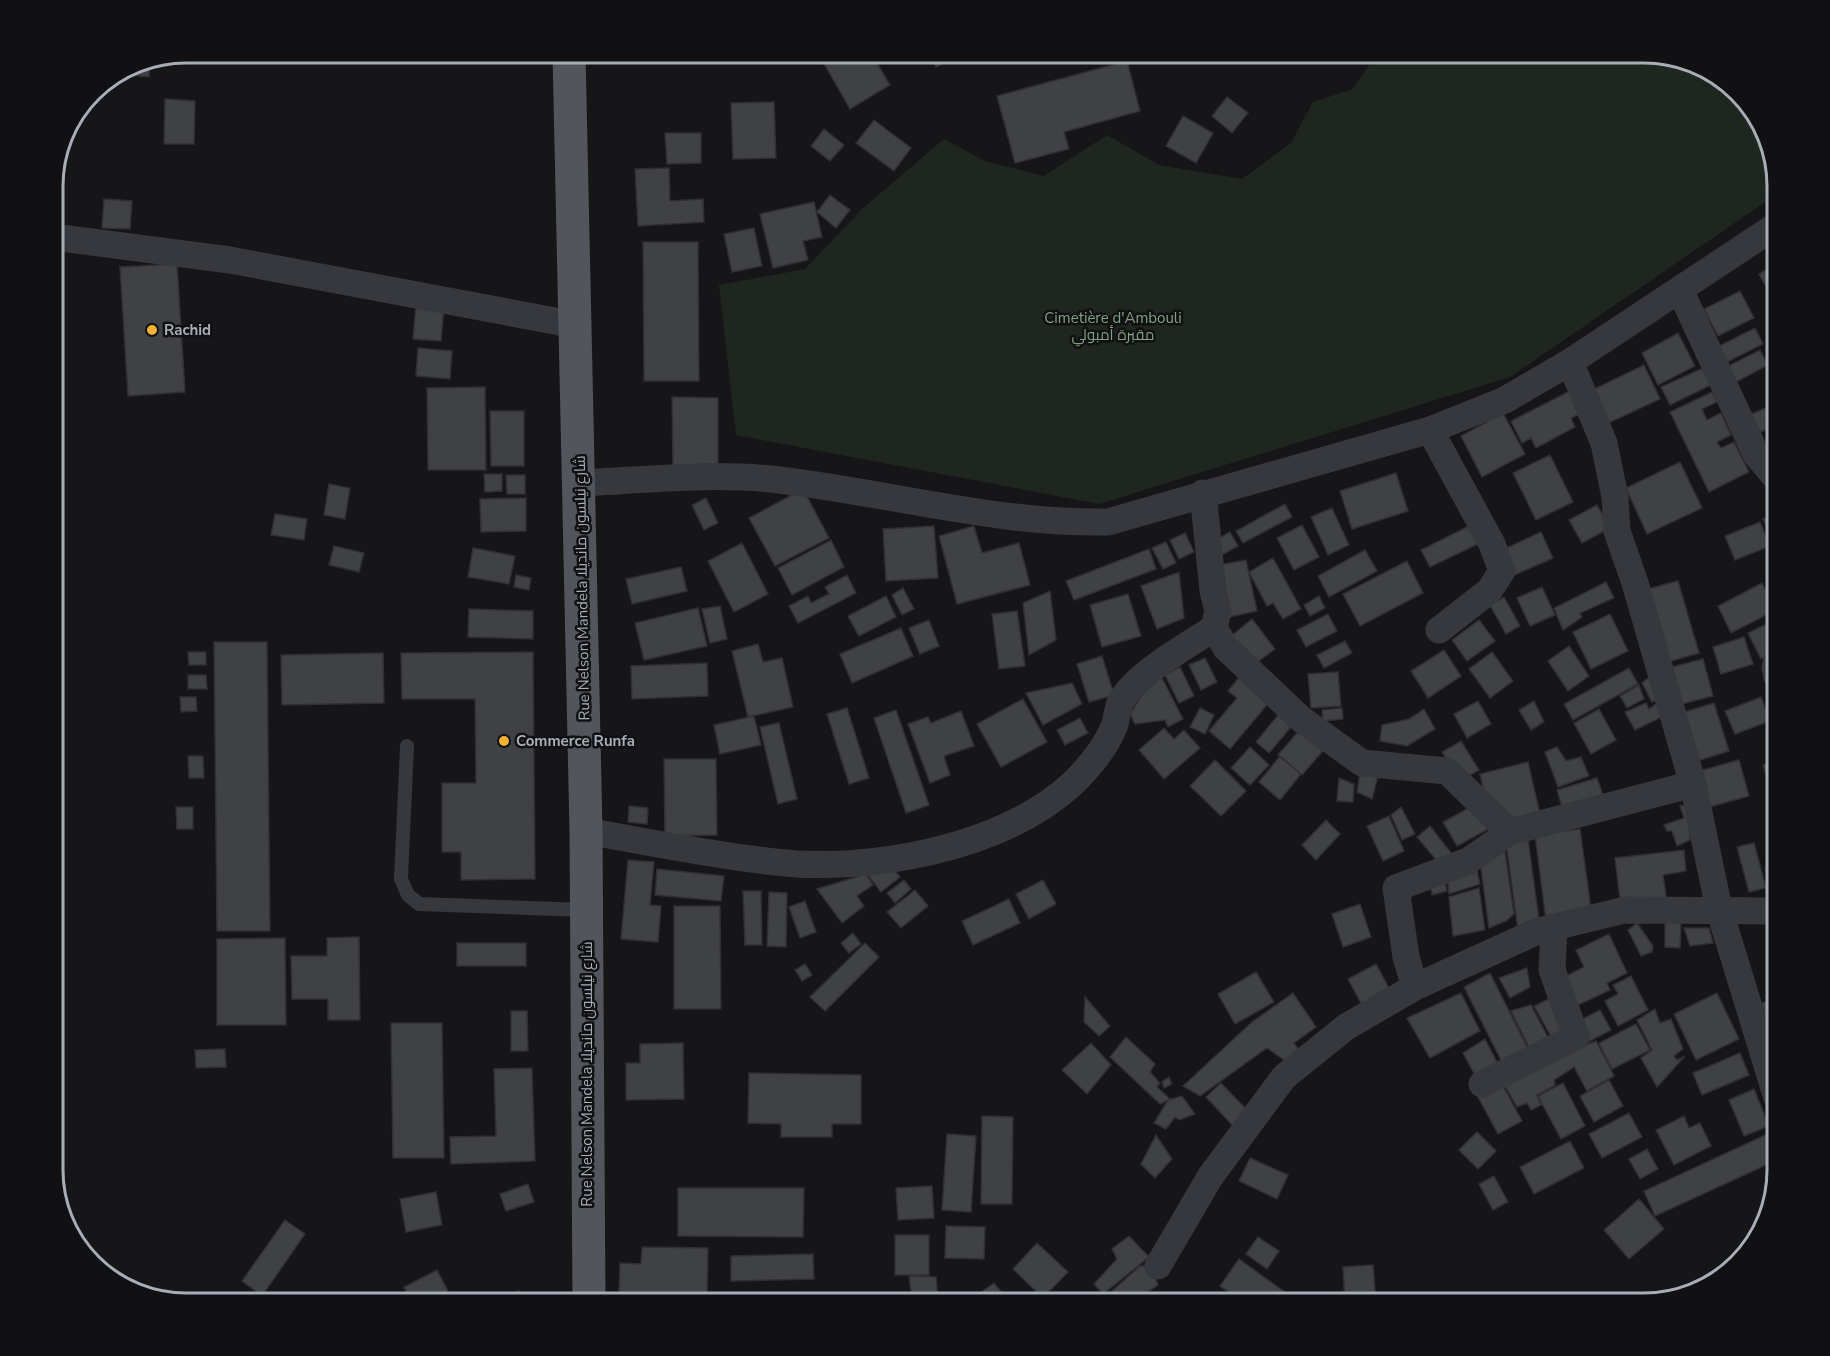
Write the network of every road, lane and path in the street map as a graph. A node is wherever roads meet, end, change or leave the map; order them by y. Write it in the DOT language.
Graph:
graph roads {
  1 [pos="569,63"];
  2 [pos="1767,232"];
  3 [pos="63,238"];
  4 [pos="1680,290"];
  5 [pos="576,325"];
  6 [pos="1570,362"];
  7 [pos="1430,430"];
  8 [pos="1767,466"];
  9 [pos="580,483"];
  10 [pos="1203,493"];
  11 [pos="1214,628"];
  12 [pos="1439,630"];
  13 [pos="407,746"];
  14 [pos="1693,784"];
  15 [pos="586,831"];
  16 [pos="1510,832"];
  17 [pos="1719,909"];
  18 [pos="586,910"];
  19 [pos="1767,911"];
  20 [pos="1554,927"];
  21 [pos="1415,987"];
  22 [pos="1767,1063"];
  23 [pos="1482,1084"];
  24 [pos="1158,1266"];
  25 [pos="589,1293"];
  1 -- 5 [label="main road, Rue Nelson Mandela شارع نيلسون مانديلا"];
  2 -- 4 [label="street"];
  3 -- 5 [label="street"];
  4 -- 6 [label="street"];
  4 -- 8 [label="street"];
  5 -- 9 [label="main road, Rue Nelson Mandela شارع نيلسون مانديلا"];
  6 -- 7 [label="street"];
  6 -- 14 [label="street"];
  7 -- 10 [label="street"];
  7 -- 12 [label="street"];
  9 -- 10 [label="street"];
  9 -- 15 [label="main road, Rue Nelson Mandela شارع نيلسون مانديلا"];
  10 -- 11 [label="street"];
  11 -- 15 [label="street"];
  11 -- 16 [label="street"];
  13 -- 18 [label="lane"];
  14 -- 16 [label="street"];
  14 -- 17 [label="street"];
  15 -- 18 [label="main road, Rue Nelson Mandela شارع نيلسون مانديلا"];
  16 -- 21 [label="street"];
  17 -- 19 [label="street"];
  17 -- 20 [label="street"];
  17 -- 22 [label="street"];
  18 -- 25 [label="main road, Rue Nelson Mandela شارع نيلسون مانديلا"];
  20 -- 21 [label="street"];
  20 -- 23 [label="street"];
  21 -- 24 [label="street"];
}
